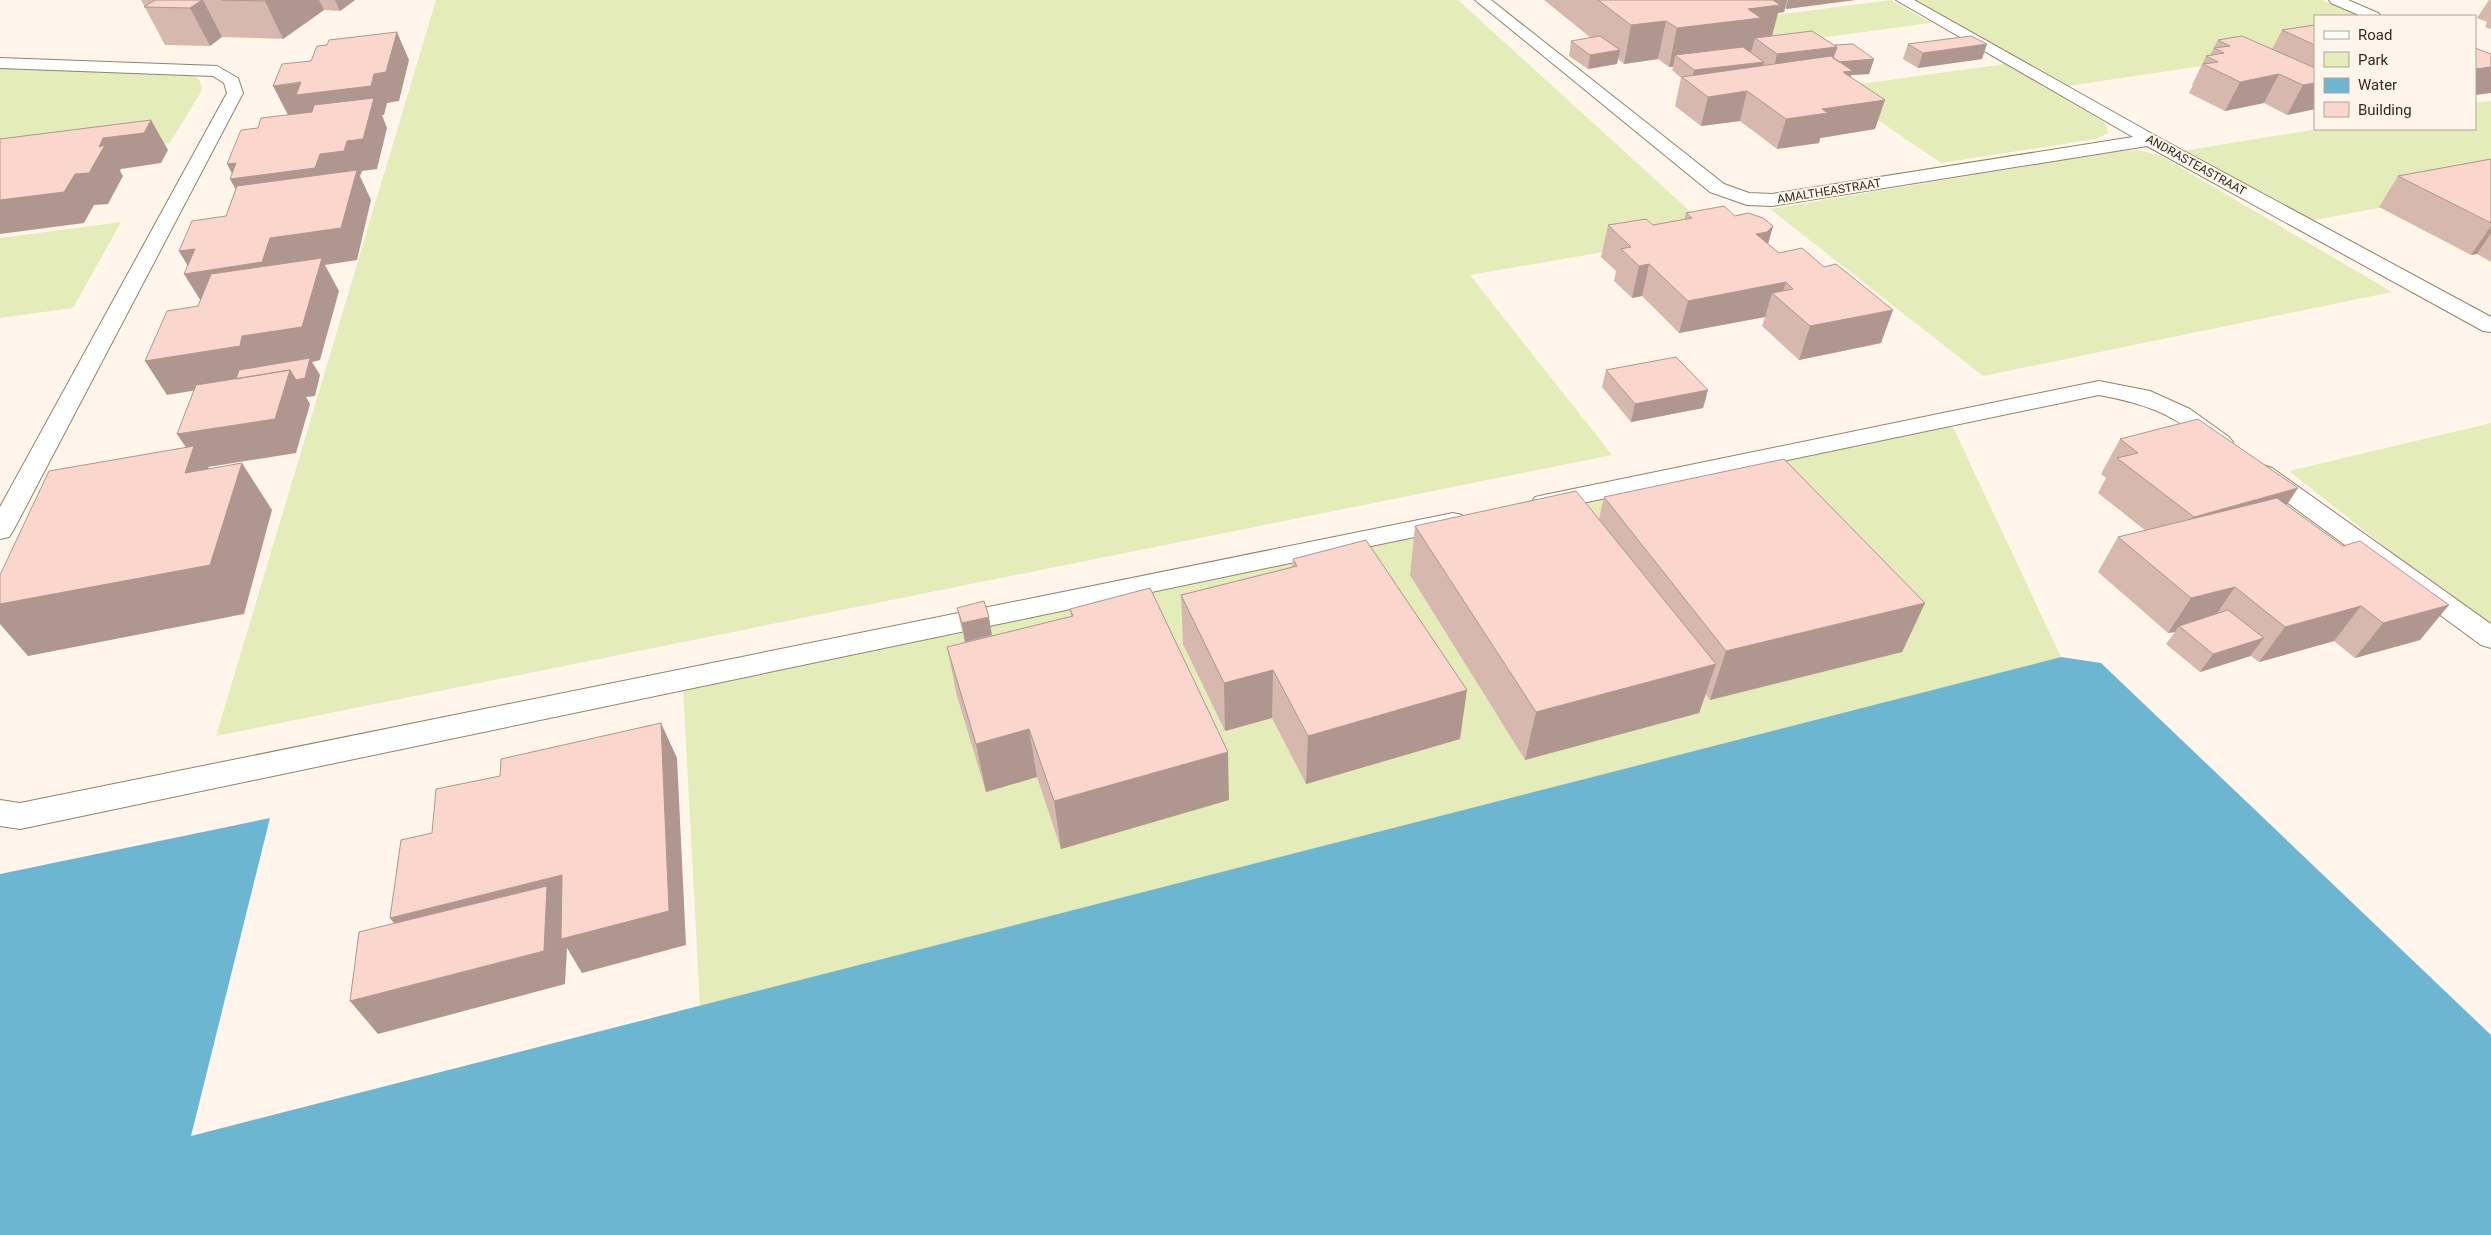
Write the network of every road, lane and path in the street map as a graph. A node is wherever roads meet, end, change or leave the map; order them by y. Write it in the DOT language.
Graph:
graph roads {
  1 [pos="1482,0"];
  2 [pos="1903,0"];
  3 [pos="2336,0"];
  4 [pos="2371,15"];
  5 [pos="0,63"];
  6 [pos="2150,140"];
  7 [pos="2491,326"];
  8 [pos="1523,507"];
  9 [pos="1474,517"];
  10 [pos="0,531"];
  11 [pos="2491,638"];
  12 [pos="0,813"];
  1 -- 6 [label="street, AMALTHEASTRAAT"];
  2 -- 6 [label="street, ANDRASTEASTRAAT"];
  3 -- 4 [label="street"];
  5 -- 10 [label="street"];
  6 -- 7 [label="street, ANDRASTEASTRAAT"];
  8 -- 11 [label="street"];
  9 -- 12 [label="street"];
}
